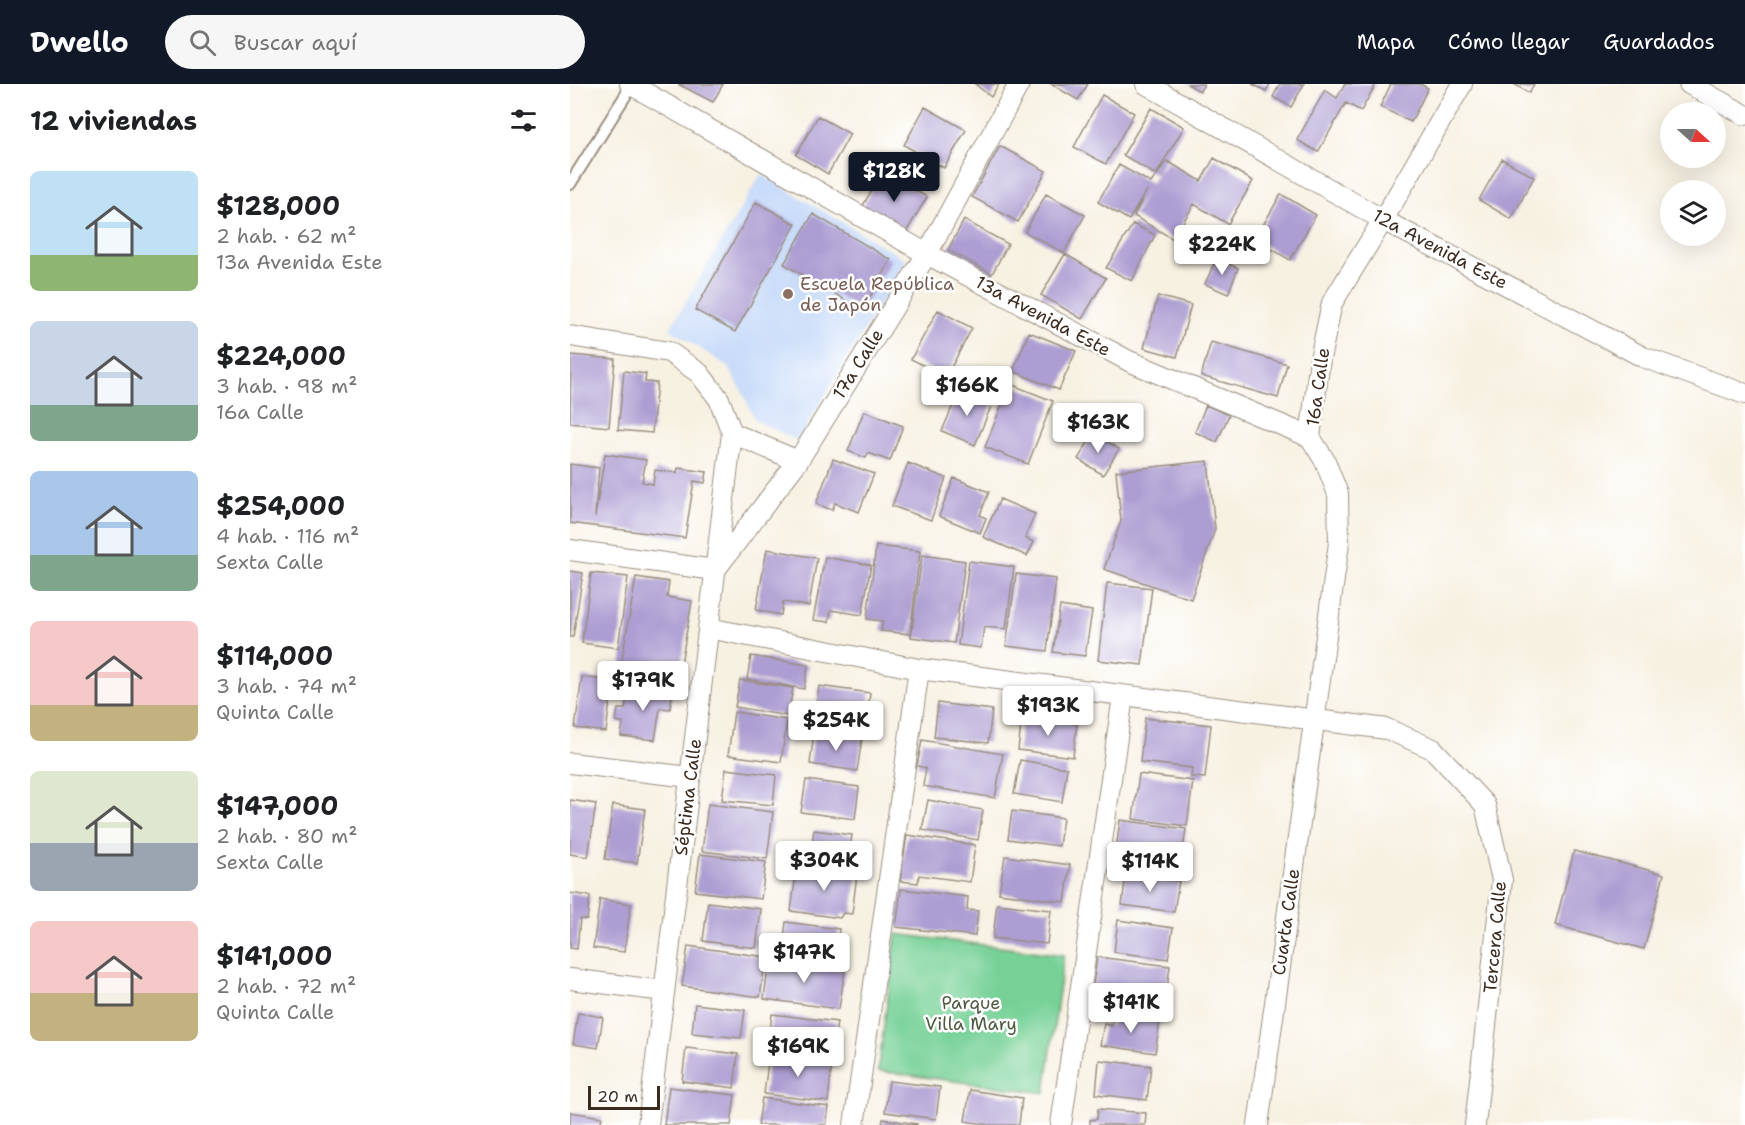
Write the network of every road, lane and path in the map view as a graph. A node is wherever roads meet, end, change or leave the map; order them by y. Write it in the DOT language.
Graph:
graph roads {
  1 [pos="1019,84"];
  2 [pos="1146,84"];
  3 [pos="1462,84"];
  4 [pos="1689,84"];
  5 [pos="631,85"];
  6 [pos="1745,115"];
  7 [pos="570,184"];
  8 [pos="1383,220"];
  9 [pos="927,254"];
  10 [pos="570,336"];
  11 [pos="1745,394"];
  12 [pos="732,433"];
  13 [pos="1310,437"];
  14 [pos="798,461"];
  15 [pos="570,550"];
  16 [pos="715,570"];
  17 [pos="708,628"];
  18 [pos="919,669"];
  19 [pos="1123,696"];
  20 [pos="1315,719"];
  21 [pos="570,763"];
  22 [pos="690,777"];
  23 [pos="570,979"];
  24 [pos="664,991"];
  25 [pos="648,1125"];
  26 [pos="854,1125"];
  27 [pos="1061,1125"];
  28 [pos="1258,1125"];
  29 [pos="1475,1125"];
  1 -- 9 [label="street, 17a Calle"];
  2 -- 8 [label="street, 12a Avenida Este"];
  3 -- 8 [label="street, 16a Calle"];
  4 -- 6 [label="street"];
  5 -- 7 [label="lane"];
  5 -- 9 [label="street, 13a Avenida Este"];
  8 -- 11 [label="street, 12a Avenida Este"];
  8 -- 13 [label="street, 16a Calle"];
  9 -- 13 [label="street, 13a Avenida Este"];
  9 -- 14 [label="street, 17a Calle"];
  10 -- 12 [label="street"];
  12 -- 14 [label="street"];
  12 -- 16 [label="street, Séptima Calle"];
  13 -- 20 [label="street, 16a Calle"];
  14 -- 16 [label="street, 17a Calle"];
  15 -- 16 [label="street"];
  16 -- 17 [label="street, Séptima Calle"];
  17 -- 18 [label="street, Tercera Calle"];
  17 -- 22 [label="street, Séptima Calle"];
  18 -- 19 [label="street, Tercera Calle"];
  18 -- 26 [label="street"];
  19 -- 20 [label="street, Tercera Calle"];
  19 -- 27 [label="street"];
  20 -- 28 [label="street, Cuarta Calle"];
  20 -- 29 [label="street, Tercera Calle"];
  21 -- 22 [label="street"];
  22 -- 24 [label="street, Séptima Calle"];
  23 -- 24 [label="street"];
  24 -- 25 [label="street, Séptima Calle"];
}
